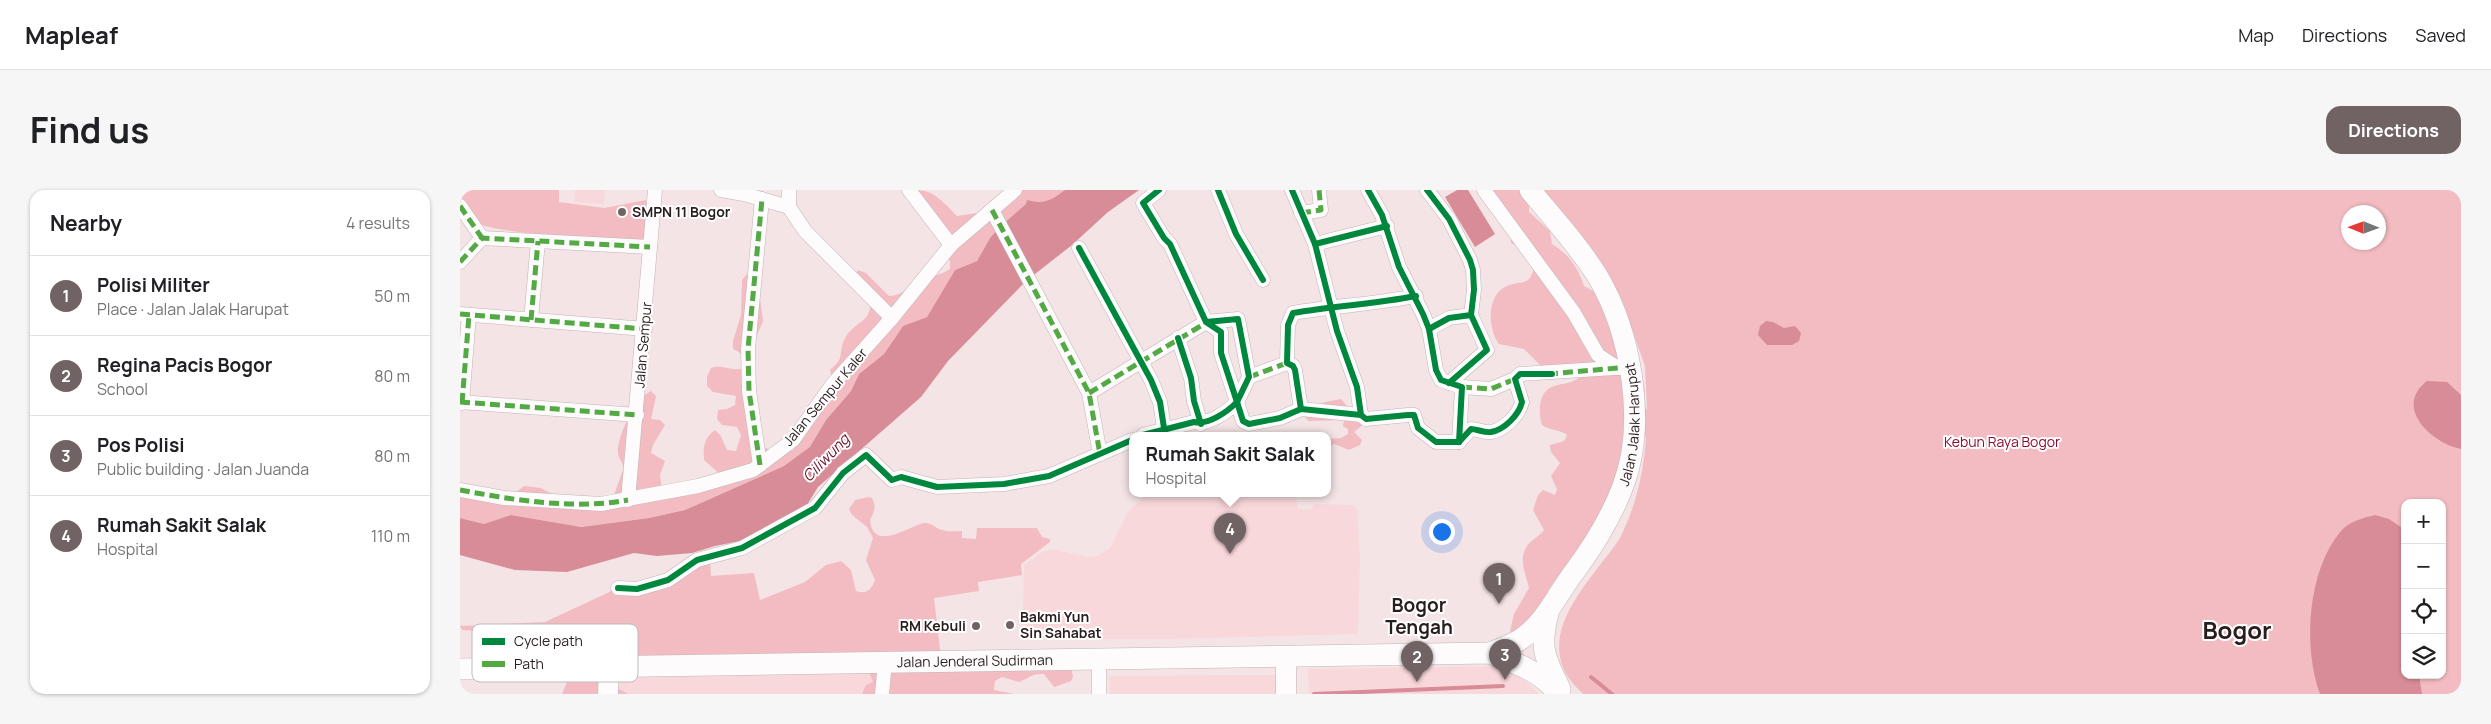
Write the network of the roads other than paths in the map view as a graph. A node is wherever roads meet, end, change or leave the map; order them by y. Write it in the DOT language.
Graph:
graph roads {
  1 [pos="655,190"];
  2 [pos="721,190"];
  3 [pos="789,190"];
  4 [pos="909,190"];
  5 [pos="1015,190"];
  6 [pos="1159,190"];
  7 [pos="1218,190"];
  8 [pos="1292,190"];
  9 [pos="1319,190"];
  10 [pos="1368,190"];
  11 [pos="1427,190"];
  12 [pos="1484,190"];
  13 [pos="1530,190"];
  14 [pos="762,199"];
  15 [pos="460,206"];
  16 [pos="789,206"];
  17 [pos="993,213"];
  18 [pos="1301,213"];
  19 [pos="1387,226"];
  20 [pos="482,238"];
  21 [pos="538,241"];
  22 [pos="1315,244"];
  23 [pos="951,245"];
  24 [pos="650,247"];
  25 [pos="1079,248"];
  26 [pos="460,262"];
  27 [pos="1263,280"];
  28 [pos="1416,296"];
  29 [pos="1331,306"];
  30 [pos="465,315"];
  31 [pos="1471,315"];
  32 [pos="892,318"];
  33 [pos="531,320"];
  34 [pos="1206,322"];
  35 [pos="1429,329"];
  36 [pos="645,330"];
  37 [pos="1178,338"];
  38 [pos="1142,360"];
  39 [pos="1287,364"];
  40 [pos="1624,367"];
  41 [pos="1249,377"];
  42 [pos="1515,379"];
  43 [pos="1456,385"];
  44 [pos="1089,393"];
  45 [pos="1237,402"];
  46 [pos="461,403"];
  47 [pos="1301,409"];
  48 [pos="1361,414"];
  49 [pos="637,415"];
  50 [pos="1201,424"];
  51 [pos="1164,428"];
  52 [pos="1153,432"];
  53 [pos="1129,441"];
  54 [pos="1459,442"];
  55 [pos="1100,454"];
  56 [pos="760,465"];
  57 [pos="460,490"];
  58 [pos="628,500"];
  59 [pos="618,588"];
  60 [pos="1551,606"];
  61 [pos="1490,653"];
  62 [pos="1286,656"];
  63 [pos="1099,659"];
  64 [pos="885,662"];
  65 [pos="638,666"];
  66 [pos="1286,690"];
  67 [pos="882,694"];
  68 [pos="1099,694"];
  69 [pos="1560,694"];
  1 -- 24 [label="street, Jalan Sempur"];
  2 -- 14 [label="street"];
  3 -- 16 [label="street"];
  4 -- 23 [label="street"];
  5 -- 17 [label="street, Jalan Sempur Kaler"];
  6 -- 34 [label="street"];
  7 -- 27 [label="street"];
  8 -- 18 [label="street"];
  9 -- 18 [label="street"];
  10 -- 19 [label="street"];
  11 -- 31 [label="street"];
  12 -- 40 [label="street"];
  13 -- 40 [label="main road, Jalan Jalak Harupat"];
  14 -- 16 [label="street"];
  14 -- 56 [label="street"];
  15 -- 20 [label="street"];
  16 -- 32 [label="street"];
  17 -- 23 [label="street, Jalan Sempur Kaler"];
  17 -- 44 [label="street"];
  18 -- 22 [label="street"];
  19 -- 22 [label="street"];
  19 -- 28 [label="street"];
  20 -- 21 [label="street"];
  20 -- 26 [label="street"];
  21 -- 24 [label="street"];
  21 -- 33 [label="street"];
  22 -- 29 [label="street"];
  23 -- 32 [label="street, Jalan Sempur Kaler"];
  24 -- 36 [label="street, Jalan Sempur"];
  25 -- 38 [label="street"];
  28 -- 29 [label="street"];
  28 -- 35 [label="street"];
  29 -- 39 [label="street"];
  29 -- 48 [label="street"];
  30 -- 33 [label="street"];
  30 -- 46 [label="street"];
  31 -- 35 [label="street"];
  31 -- 43 [label="street"];
  32 -- 56 [label="street, Jalan Sempur Kaler"];
  33 -- 36 [label="street"];
  34 -- 37 [label="street"];
  34 -- 41 [label="street"];
  34 -- 45 [label="street"];
  35 -- 43 [label="street"];
  36 -- 49 [label="street, Jalan Sempur"];
  37 -- 38 [label="street"];
  37 -- 50 [label="street"];
  38 -- 44 [label="street"];
  38 -- 51 [label="street"];
  39 -- 41 [label="street"];
  39 -- 47 [label="street"];
  40 -- 42 [label="street"];
  40 -- 60 [label="main road, Jalan Jalak Harupat"];
  41 -- 45 [label="street"];
  42 -- 43 [label="street"];
  42 -- 54 [label="street"];
  43 -- 54 [label="street"];
  44 -- 55 [label="street"];
  45 -- 47 [label="street"];
  45 -- 50 [label="street"];
  46 -- 49 [label="street"];
  47 -- 48 [label="street"];
  48 -- 54 [label="street"];
  49 -- 58 [label="street, Jalan Sempur"];
  50 -- 51 [label="street"];
  51 -- 52 [label="street"];
  53 -- 55 [label="street"];
  55 -- 59 [label="street"];
  56 -- 58 [label="street, Jalan Sempur Kaler"];
  57 -- 58 [label="street, Jalan Sempur Kaler"];
  60 -- 61 [label="main road, Jalan Jalak Harupat"];
  60 -- 69 [label="main road, Jalan Jalak Harupat"];
  61 -- 62 [label="main road, Jalan Jenderal Sudirman"];
  61 -- 69 [label="main road"];
  62 -- 63 [label="main road, Jalan Jenderal Sudirman"];
  62 -- 66 [label="street"];
  63 -- 64 [label="main road, Jalan Jenderal Sudirman"];
  63 -- 68 [label="street"];
  64 -- 65 [label="main road, Jalan Jenderal Sudirman"];
  64 -- 67 [label="street"];
}
